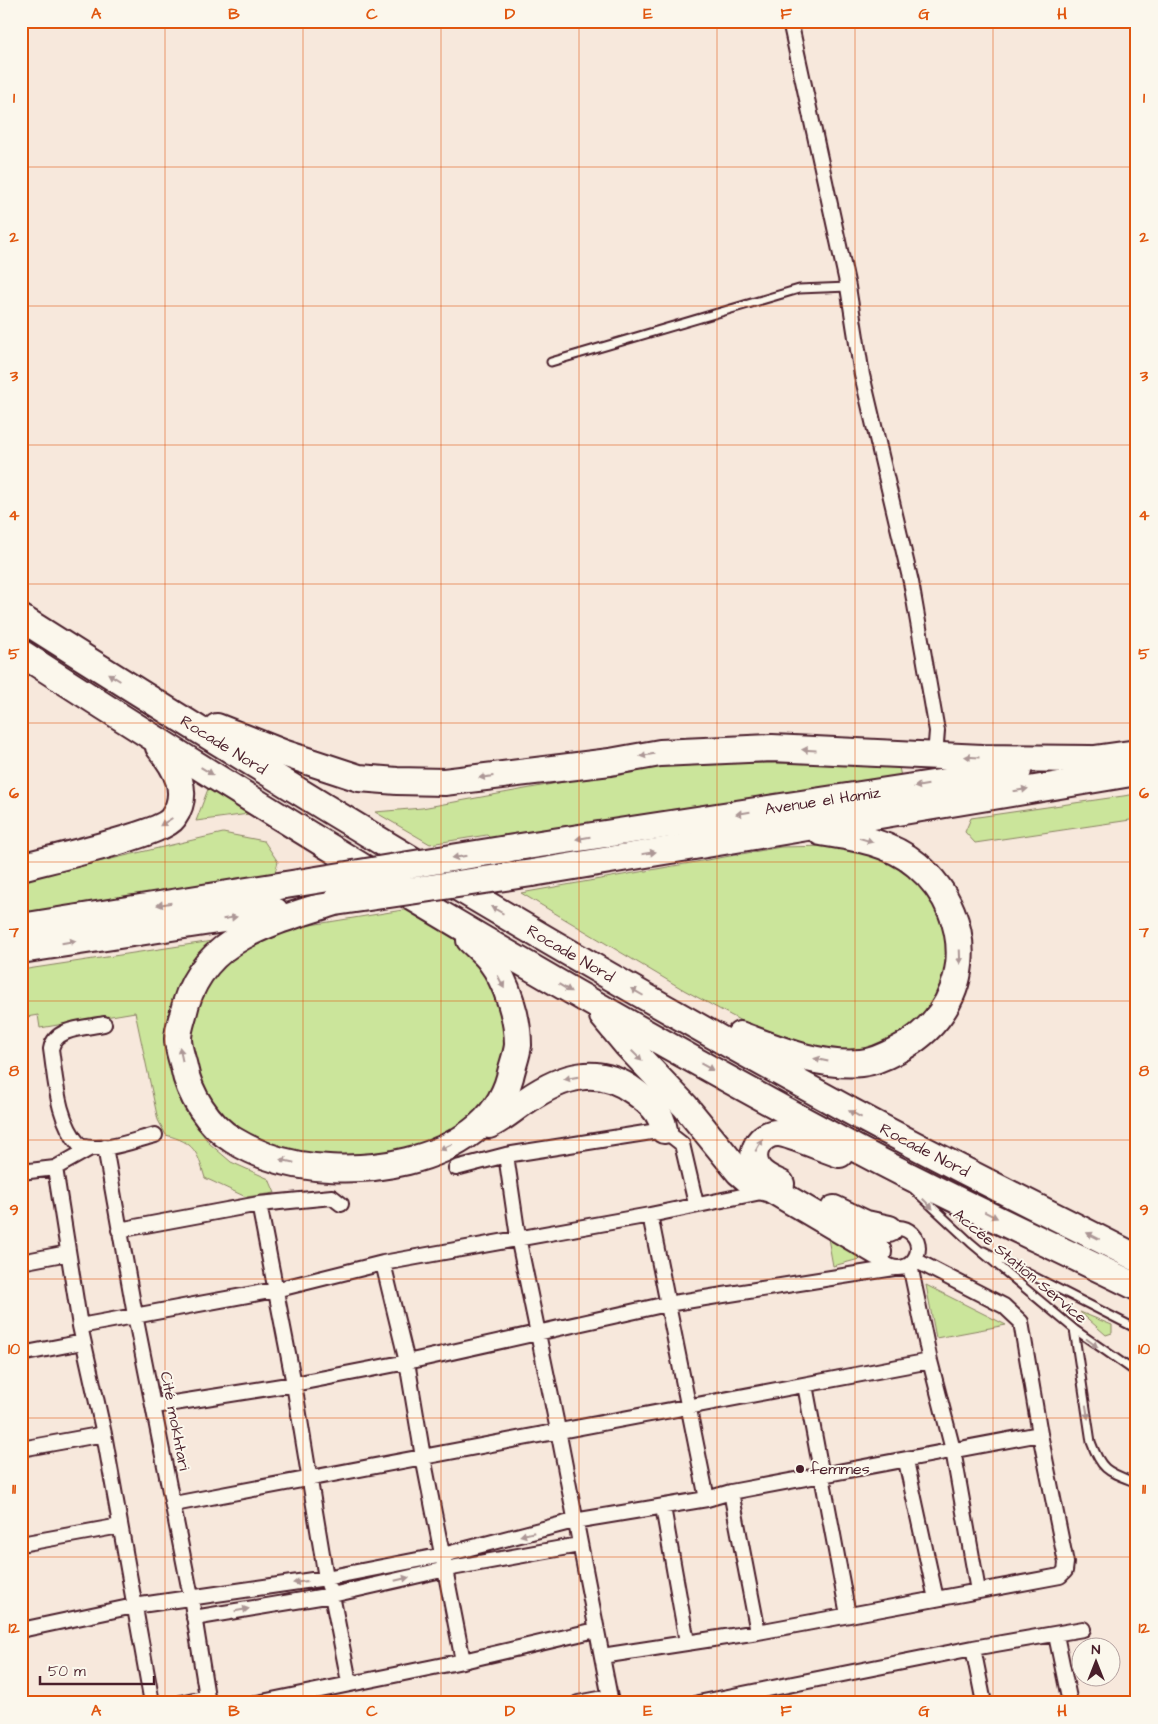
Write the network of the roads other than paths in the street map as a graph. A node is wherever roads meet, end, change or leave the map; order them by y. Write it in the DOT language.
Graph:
graph roads {
  1 [pos="790,21"];
  2 [pos="848,287"];
  3 [pos="551,362"];
  4 [pos="21,618"];
  5 [pos="21,653"];
  6 [pos="156,704"];
  7 [pos="150,737"];
  8 [pos="1137,753"];
  9 [pos="935,756"];
  10 [pos="1090,760"];
  11 [pos="1137,772"];
  12 [pos="801,828"];
  13 [pos="21,867"];
  14 [pos="335,902"];
  15 [pos="448,918"];
  16 [pos="21,927"];
  17 [pos="21,950"];
  18 [pos="595,1005"];
  19 [pos="662,1007"];
  20 [pos="104,1024"];
  21 [pos="664,1130"];
  22 [pos="472,1132"];
  23 [pos="154,1134"];
  24 [pos="105,1147"];
  25 [pos="89,1149"];
  26 [pos="506,1156"];
  27 [pos="55,1168"];
  28 [pos="456,1168"];
  29 [pos="894,1169"];
  30 [pos="21,1172"];
  31 [pos="771,1189"];
  32 [pos="259,1204"];
  33 [pos="341,1204"];
  34 [pos="696,1204"];
  35 [pos="650,1215"];
  36 [pos="119,1230"];
  37 [pos="518,1237"];
  38 [pos="971,1244"];
  39 [pos="887,1250"];
  40 [pos="68,1253"];
  41 [pos="1137,1258"];
  42 [pos="21,1262"];
  43 [pos="912,1262"];
  44 [pos="383,1263"];
  45 [pos="1137,1287"];
  46 [pos="275,1290"];
  47 [pos="667,1304"];
  48 [pos="135,1315"];
  49 [pos="80,1326"];
  50 [pos="1137,1329"];
  51 [pos="1074,1330"];
  52 [pos="538,1332"];
  53 [pos="84,1342"];
  54 [pos="21,1354"];
  55 [pos="407,1362"];
  56 [pos="930,1362"];
  57 [pos="1137,1374"];
  58 [pos="294,1384"];
  59 [pos="805,1385"];
  60 [pos="155,1406"];
  61 [pos="689,1407"];
  62 [pos="558,1430"];
  63 [pos="104,1434"];
  64 [pos="1040,1434"];
  65 [pos="21,1449"];
  66 [pos="953,1450"];
  67 [pos="423,1457"];
  68 [pos="906,1461"];
  69 [pos="824,1475"];
  70 [pos="310,1478"];
  71 [pos="1137,1484"];
  72 [pos="731,1492"];
  73 [pos="707,1499"];
  74 [pos="174,1504"];
  75 [pos="663,1507"];
  76 [pos="574,1521"];
  77 [pos="120,1526"];
  78 [pos="21,1544"];
  79 [pos="579,1545"];
  80 [pos="443,1555"];
  81 [pos="446,1569"];
  82 [pos="326,1578"];
  83 [pos="978,1591"];
  84 [pos="332,1595"];
  85 [pos="191,1596"];
  86 [pos="936,1599"];
  87 [pos="134,1606"];
  88 [pos="848,1615"];
  89 [pos="194,1618"];
  90 [pos="1083,1629"];
  91 [pos="21,1630"];
  92 [pos="596,1630"];
  93 [pos="758,1632"];
  94 [pos="1056,1635"];
  95 [pos="687,1642"];
  96 [pos="973,1648"];
  97 [pos="602,1656"];
  98 [pos="463,1661"];
  99 [pos="349,1682"];
  100 [pos="208,1700"];
  101 [pos="610,1700"];
  102 [pos="152,1703"];
  103 [pos="181,1703"];
  104 [pos="257,1703"];
  105 [pos="578,1703"];
  106 [pos="698,1703"];
  107 [pos="984,1703"];
  108 [pos="1070,1703"];
  1 -- 2 [label="street"];
  2 -- 3 [label="lane"];
  2 -- 9 [label="street"];
  6 -- 4 [label="highway, Rocade Nord, one-way"];
  5 -- 7 [label="highway, Rocade Nord"];
  9 -- 6 [label="highway, one-way"];
  19 -- 6 [label="highway, Rocade Nord, one-way"];
  7 -- 13 [label="highway, one-way"];
  7 -- 15 [label="highway, Rocade Nord, one-way"];
  8 -- 10 [label="highway, Avenue el Hamiz"];
  10 -- 9 [label="highway, one-way"];
  10 -- 16 [label="highway, Avenue el Hamiz, one-way, bridge"];
  12 -- 11 [label="highway, one-way"];
  14 -- 12 [label="highway, one-way, bridge"];
  12 -- 19 [label="highway, one-way"];
  17 -- 14 [label="highway, one-way"];
  22 -- 14 [label="highway, one-way"];
  15 -- 18 [label="highway, Rocade Nord, one-way"];
  15 -- 22 [label="highway, one-way"];
  18 -- 29 [label="highway, Rocade Nord, one-way"];
  18 -- 31 [label="highway, one-way"];
  41 -- 19 [label="highway, Rocade Nord, one-way"];
  20 -- 25 [label="street"];
  21 -- 22 [label="highway, one-way"];
  21 -- 26 [label="street"];
  21 -- 34 [label="street"];
  23 -- 24 [label="street"];
  24 -- 25 [label="street"];
  24 -- 36 [label="street, Cité mokhtari"];
  25 -- 27 [label="street"];
  26 -- 28 [label="street"];
  26 -- 37 [label="street"];
  27 -- 30 [label="street"];
  27 -- 40 [label="street"];
  29 -- 38 [label="lane, Accée Station Service, one-way"];
  39 -- 29 [label="highway, one-way"];
  29 -- 45 [label="highway, Rocade Nord, one-way"];
  31 -- 34 [label="street"];
  31 -- 39 [label="highway"];
  32 -- 33 [label="street"];
  32 -- 36 [label="street"];
  32 -- 46 [label="street"];
  34 -- 35 [label="street"];
  35 -- 37 [label="street"];
  35 -- 47 [label="street"];
  36 -- 48 [label="street, Cité mokhtari"];
  37 -- 44 [label="street"];
  37 -- 52 [label="street"];
  38 -- 50 [label="lane"];
  38 -- 51 [label="lane, Accée Station Service"];
  39 -- 43 [label="street"];
  39 -- 43 [label="street"];
  39 -- 47 [label="street"];
  40 -- 42 [label="street"];
  40 -- 49 [label="street"];
  43 -- 56 [label="street"];
  43 -- 64 [label="street"];
  44 -- 46 [label="street"];
  44 -- 55 [label="street"];
  46 -- 48 [label="street"];
  46 -- 58 [label="street"];
  47 -- 52 [label="street"];
  47 -- 61 [label="street"];
  48 -- 49 [label="street"];
  48 -- 60 [label="street, Cité mokhtari"];
  49 -- 53 [label="street"];
  51 -- 57 [label="lane, Accée Station Service, one-way"];
  51 -- 71 [label="lane, one-way"];
  52 -- 55 [label="street"];
  52 -- 62 [label="street"];
  53 -- 54 [label="street"];
  53 -- 63 [label="street"];
  55 -- 58 [label="street"];
  55 -- 67 [label="street"];
  56 -- 59 [label="street"];
  56 -- 66 [label="street"];
  58 -- 60 [label="street"];
  58 -- 70 [label="street"];
  59 -- 61 [label="street"];
  59 -- 69 [label="street"];
  60 -- 74 [label="street, Cité mokhtari"];
  61 -- 62 [label="street"];
  61 -- 73 [label="street"];
  62 -- 67 [label="street"];
  62 -- 76 [label="street"];
  63 -- 65 [label="street"];
  63 -- 77 [label="street"];
  64 -- 66 [label="street"];
  64 -- 83 [label="street"];
  66 -- 68 [label="street"];
  66 -- 83 [label="street"];
  67 -- 70 [label="street"];
  67 -- 80 [label="street"];
  68 -- 69 [label="street"];
  68 -- 86 [label="street"];
  69 -- 72 [label="street"];
  69 -- 88 [label="street"];
  70 -- 74 [label="street"];
  70 -- 82 [label="street"];
  72 -- 73 [label="street"];
  72 -- 93 [label="street"];
  73 -- 75 [label="street"];
  74 -- 85 [label="street, Cité mokhtari"];
  75 -- 76 [label="street"];
  75 -- 95 [label="street"];
  76 -- 79 [label="street"];
  76 -- 80 [label="street, one-way"];
  77 -- 78 [label="street"];
  77 -- 87 [label="street"];
  79 -- 81 [label="street"];
  79 -- 92 [label="street"];
  80 -- 81 [label="street"];
  80 -- 82 [label="street"];
  84 -- 81 [label="street, one-way"];
  81 -- 98 [label="street"];
  82 -- 84 [label="street"];
  82 -- 85 [label="street, one-way"];
  83 -- 86 [label="street"];
  89 -- 84 [label="street, one-way"];
  84 -- 99 [label="street"];
  85 -- 87 [label="street"];
  85 -- 89 [label="street, Cité mokhtari"];
  86 -- 88 [label="street"];
  87 -- 91 [label="street"];
  87 -- 102 [label="street"];
  88 -- 93 [label="street"];
  89 -- 100 [label="street, Cité mokhtari"];
  90 -- 94 [label="street"];
  92 -- 97 [label="street"];
  92 -- 98 [label="street"];
  93 -- 95 [label="street"];
  94 -- 96 [label="street"];
  94 -- 108 [label="street"];
  95 -- 97 [label="street"];
  96 -- 106 [label="street"];
  96 -- 107 [label="street"];
  97 -- 101 [label="street"];
  98 -- 99 [label="street"];
  99 -- 104 [label="street"];
  100 -- 103 [label="street"];
  101 -- 105 [label="street"];
}
